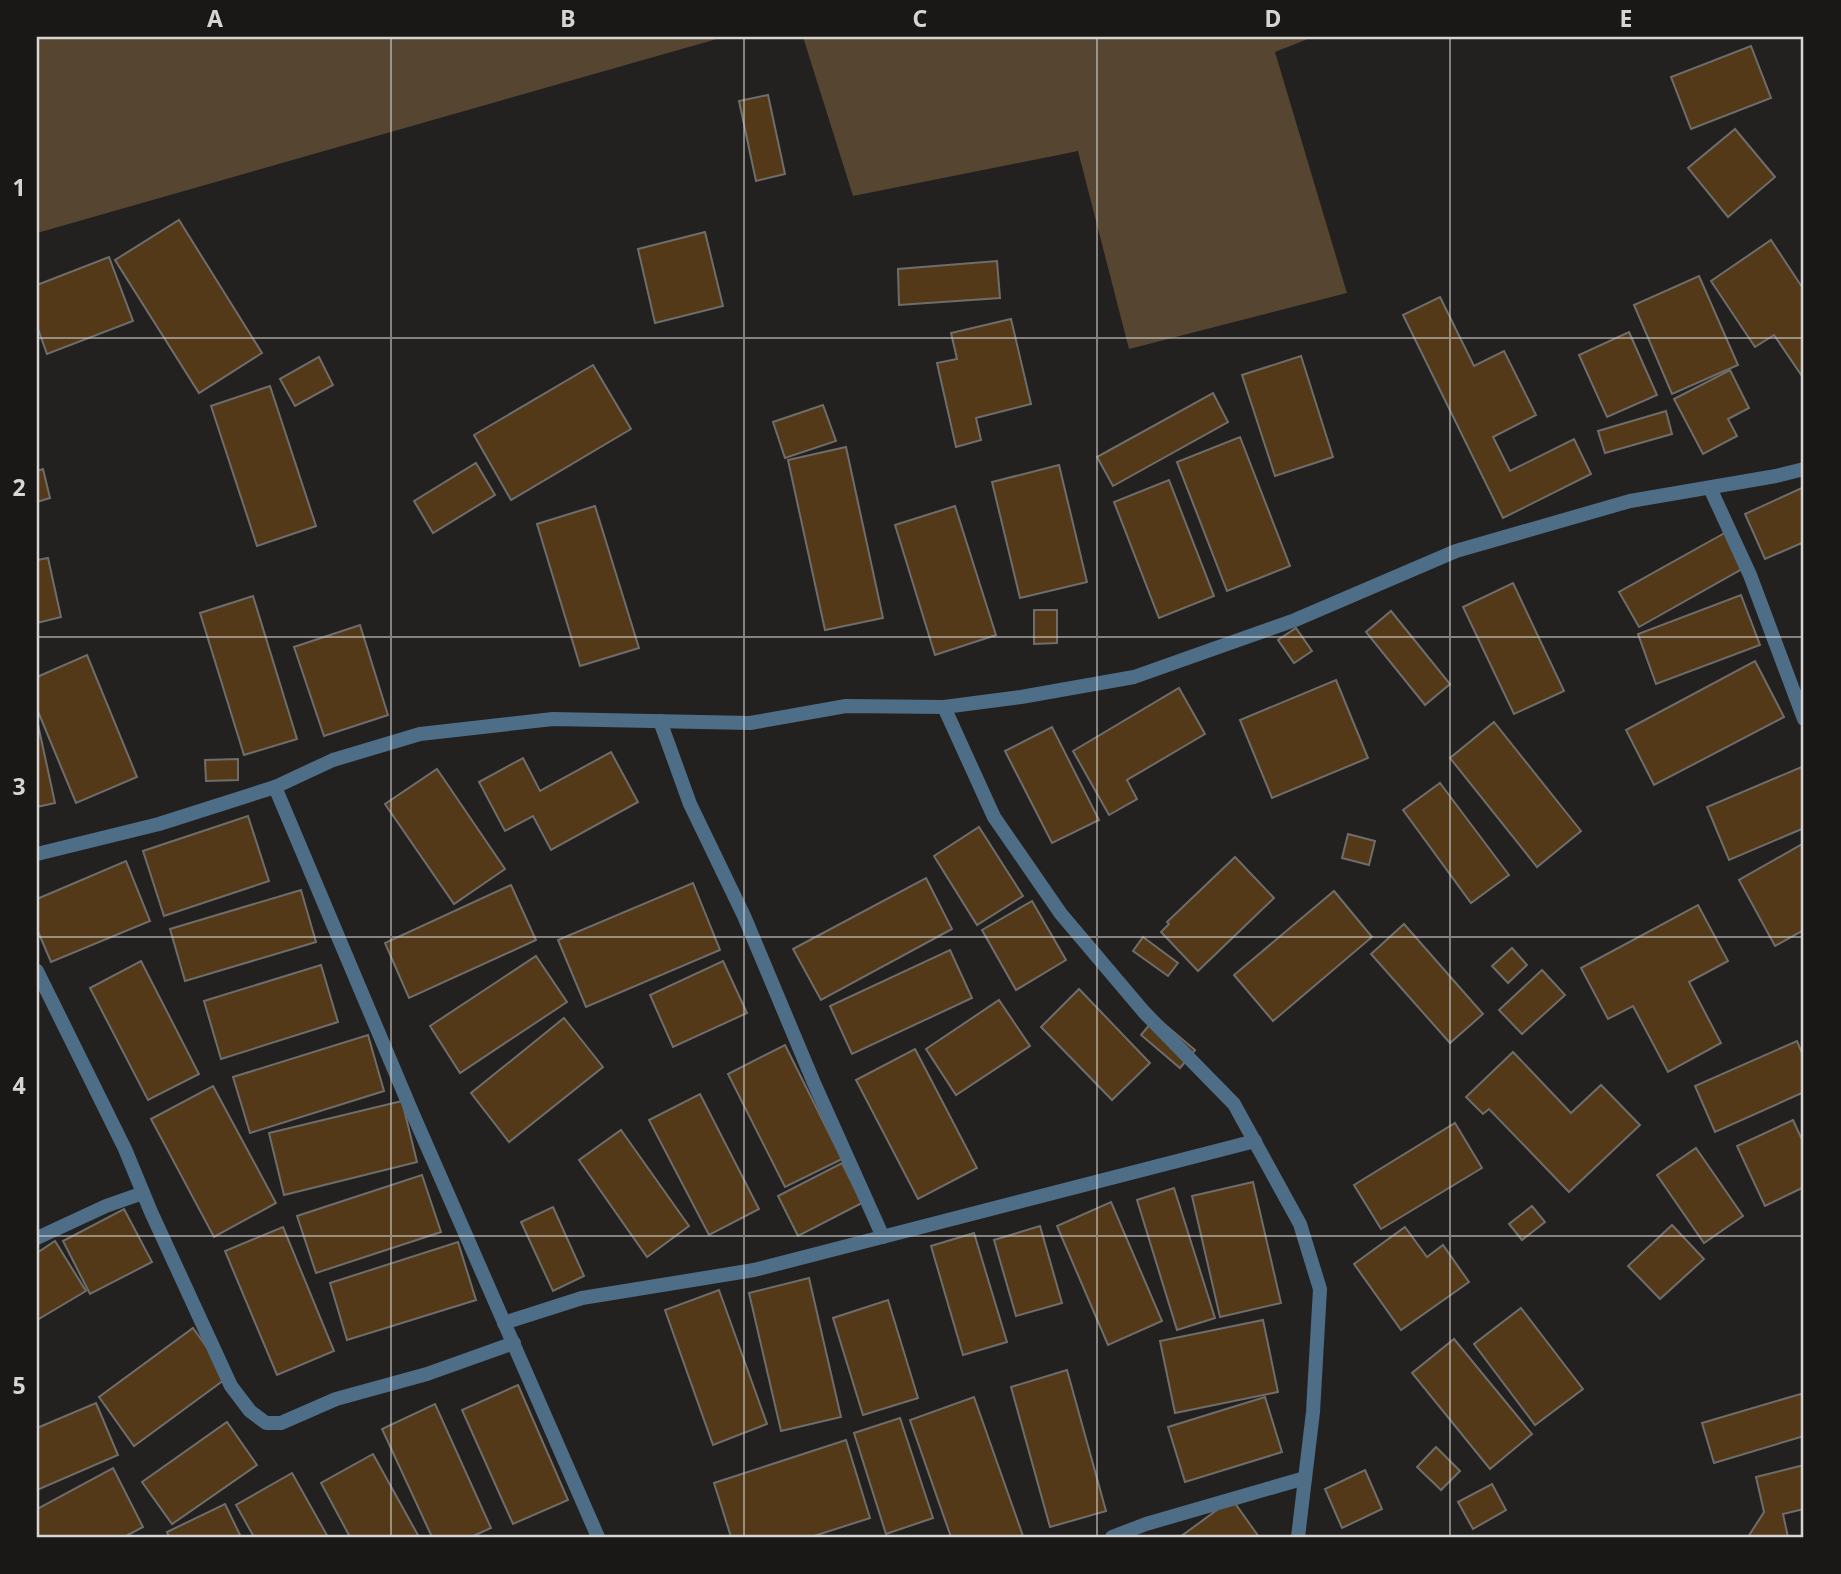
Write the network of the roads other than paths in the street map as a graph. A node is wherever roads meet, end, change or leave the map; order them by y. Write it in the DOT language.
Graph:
graph roads {
  1 [pos="1804,469"];
  2 [pos="1710,488"];
  3 [pos="944,707"];
  4 [pos="1804,719"];
  5 [pos="660,721"];
  6 [pos="275,787"];
  7 [pos="37,854"];
  8 [pos="37,971"];
  9 [pos="1255,1141"];
  10 [pos="143,1194"];
  11 [pos="883,1237"];
  12 [pos="37,1238"];
  13 [pos="504,1323"];
  14 [pos="513,1343"];
  15 [pos="1305,1478"];
  16 [pos="598,1537"];
  17 [pos="1112,1537"];
  18 [pos="1298,1537"];
  1 -- 2 [label="street"];
  2 -- 3 [label="street"];
  2 -- 4 [label="street"];
  3 -- 5 [label="street"];
  3 -- 9 [label="street"];
  5 -- 6 [label="street"];
  5 -- 11 [label="street"];
  6 -- 7 [label="street"];
  6 -- 13 [label="street"];
  8 -- 10 [label="street"];
  9 -- 11 [label="street"];
  9 -- 15 [label="street"];
  10 -- 12 [label="street"];
  10 -- 14 [label="street"];
  11 -- 13 [label="street"];
  13 -- 14 [label="street"];
  14 -- 16 [label="street"];
  15 -- 17 [label="street"];
  15 -- 18 [label="street"];
}
